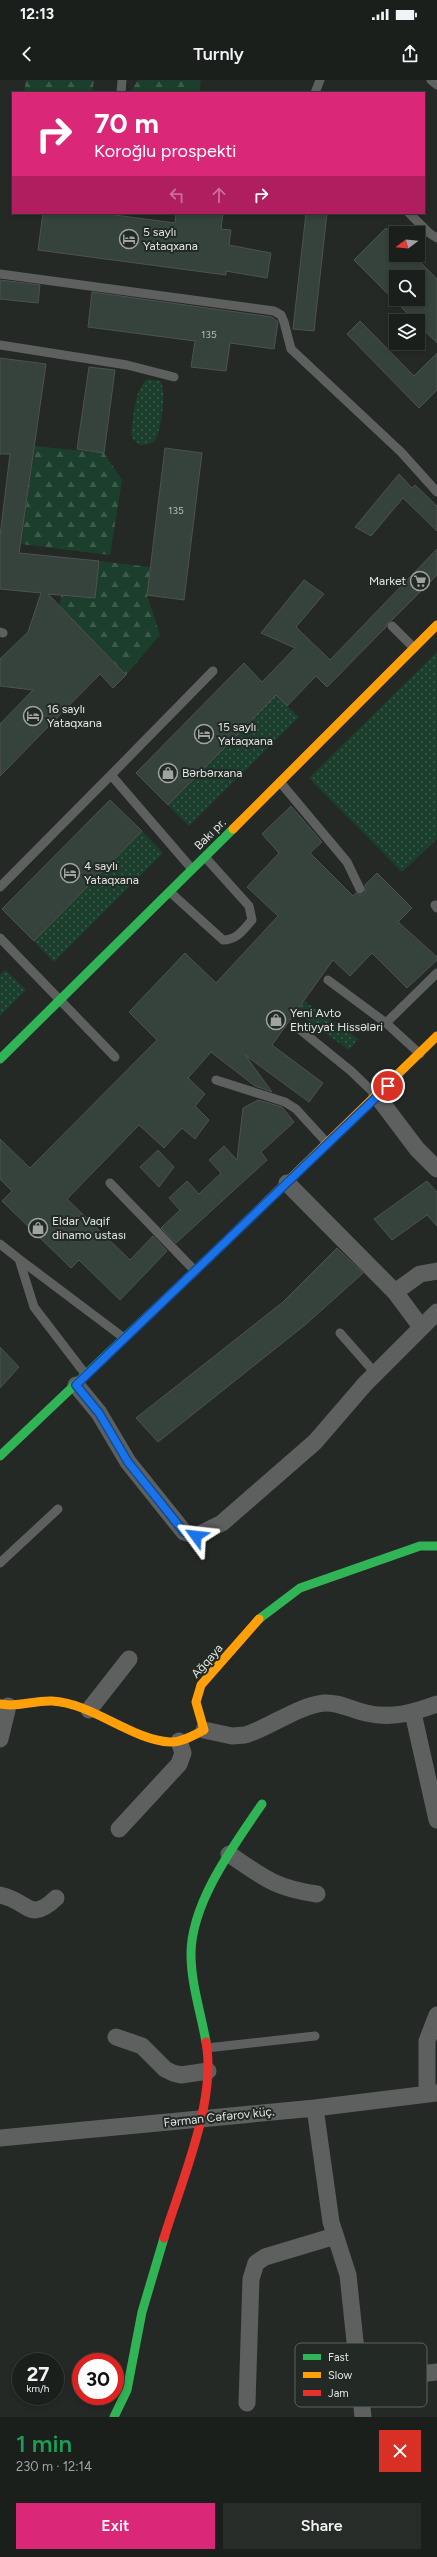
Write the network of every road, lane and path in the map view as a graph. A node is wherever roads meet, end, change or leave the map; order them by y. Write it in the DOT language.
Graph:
graph roads {
  1 [pos="122,80"];
  2 [pos="320,80"];
  3 [pos="432,80"];
  4 [pos="437,85"];
  5 [pos="121,92"];
  6 [pos="315,92"];
  7 [pos="410,214"];
  8 [pos="437,238"];
  9 [pos="0,274"];
  10 [pos="0,345"];
  11 [pos="174,376"];
  12 [pos="437,492"];
  13 [pos="437,624"];
  14 [pos="392,626"];
  15 [pos="414,648"];
  16 [pos="214,670"];
  17 [pos="111,775"];
  18 [pos="279,781"];
  19 [pos="205,856"];
  20 [pos="192,869"];
  21 [pos="0,887"];
  22 [pos="360,889"];
  23 [pos="170,892"];
  24 [pos="0,938"];
  25 [pos="437,973"];
  26 [pos="328,980"];
  27 [pos="61,1000"];
  28 [pos="386,1023"];
  29 [pos="298,1028"];
  30 [pos="437,1036"];
  31 [pos="420,1054"];
  32 [pos="115,1057"];
  33 [pos="0,1059"];
  34 [pos="216,1080"];
  35 [pos="377,1096"];
  36 [pos="328,1144"];
  37 [pos="437,1169"];
  38 [pos="110,1183"];
  39 [pos="287,1183"];
  40 [pos="0,1244"];
  41 [pos="19,1259"];
  42 [pos="437,1271"];
  43 [pos="195,1272"];
  44 [pos="395,1292"];
  45 [pos="437,1312"];
  46 [pos="421,1327"];
  47 [pos="340,1332"];
  48 [pos="124,1338"];
  49 [pos="376,1374"];
  50 [pos="81,1380"];
  51 [pos="0,1456"];
  52 [pos="58,1509"];
  53 [pos="437,1546"];
  54 [pos="0,1562"];
  55 [pos="129,1659"];
  56 [pos="437,1704"];
  57 [pos="4,1705"];
  58 [pos="89,1710"];
  59 [pos="413,1712"];
  60 [pos="204,1730"];
  61 [pos="0,1739"];
  62 [pos="179,1741"];
  63 [pos="262,1804"];
  64 [pos="437,1820"];
  65 [pos="119,1829"];
  66 [pos="229,1854"];
  67 [pos="318,1894"];
  68 [pos="0,1895"];
  69 [pos="56,1898"];
  70 [pos="437,2015"];
  71 [pos="315,2036"];
  72 [pos="116,2037"];
  73 [pos="207,2048"];
  74 [pos="208,2071"];
  75 [pos="432,2093"];
  76 [pos="315,2108"];
  77 [pos="202,2119"];
  78 [pos="0,2138"];
  79 [pos="335,2236"];
  80 [pos="356,2343"];
  81 [pos="437,2372"];
  82 [pos="427,2373"];
  83 [pos="247,2404"];
  84 [pos="362,2407"];
  85 [pos="114,2417"];
  86 [pos="363,2417"];
  1 -- 5 [label="lane"];
  2 -- 6 [label="lane"];
  3 -- 4 [label="lane"];
  7 -- 8 [label="lane"];
  9 -- 12 [label="lane"];
  10 -- 11 [label="lane"];
  13 -- 15 [label="street, Bakı pr."];
  14 -- 15 [label="lane"];
  15 -- 18 [label="street, Bakı pr."];
  16 -- 17 [label="lane"];
  17 -- 20 [label="lane"];
  17 -- 21 [label="lane"];
  18 -- 19 [label="street, Bakı pr."];
  18 -- 22 [label="lane"];
  19 -- 20 [label="street, Bakı pr."];
  19 -- 23 [label="lane"];
  20 -- 23 [label="street, Bakı pr."];
  23 -- 27 [label="street, Bakı pr."];
  24 -- 27 [label="lane"];
  25 -- 28 [label="lane"];
  26 -- 28 [label="lane"];
  27 -- 32 [label="lane"];
  27 -- 33 [label="street, Bakı pr."];
  28 -- 31 [label="lane"];
  29 -- 35 [label="lane"];
  30 -- 31 [label="street"];
  31 -- 35 [label="street"];
  34 -- 36 [label="lane"];
  35 -- 36 [label="street"];
  35 -- 37 [label="street"];
  36 -- 39 [label="street"];
  38 -- 43 [label="lane"];
  39 -- 43 [label="street"];
  39 -- 44 [label="street"];
  40 -- 41 [label="lane"];
  41 -- 48 [label="lane"];
  41 -- 50 [label="lane"];
  42 -- 44 [label="street"];
  43 -- 48 [label="street"];
  44 -- 46 [label="street"];
  45 -- 46 [label="street"];
  46 -- 49 [label="street"];
  47 -- 49 [label="lane"];
  48 -- 50 [label="street"];
  49 -- 50 [label="street"];
  50 -- 51 [label="street"];
  52 -- 54 [label="lane"];
  53 -- 60 [label="street, Ağqaya"];
  55 -- 58 [label="street"];
  56 -- 59 [label="street"];
  57 -- 58 [label="street"];
  57 -- 61 [label="street"];
  58 -- 62 [label="street"];
  59 -- 60 [label="street"];
  59 -- 64 [label="street"];
  60 -- 62 [label="street"];
  62 -- 65 [label="street"];
  63 -- 66 [label="street"];
  66 -- 67 [label="street"];
  66 -- 73 [label="street"];
  68 -- 69 [label="street"];
  70 -- 75 [label="street"];
  71 -- 73 [label="lane"];
  72 -- 74 [label="street"];
  73 -- 74 [label="street"];
  74 -- 77 [label="street"];
  75 -- 76 [label="street, Fərman Cəfərov küç."];
  76 -- 77 [label="street, Fərman Cəfərov küç."];
  76 -- 79 [label="street"];
  77 -- 78 [label="street, Fərman Cəfərov küç."];
  77 -- 85 [label="street"];
  79 -- 80 [label="street"];
  79 -- 83 [label="street"];
  81 -- 82 [label="street"];
  84 -- 86 [label="street"];
}
